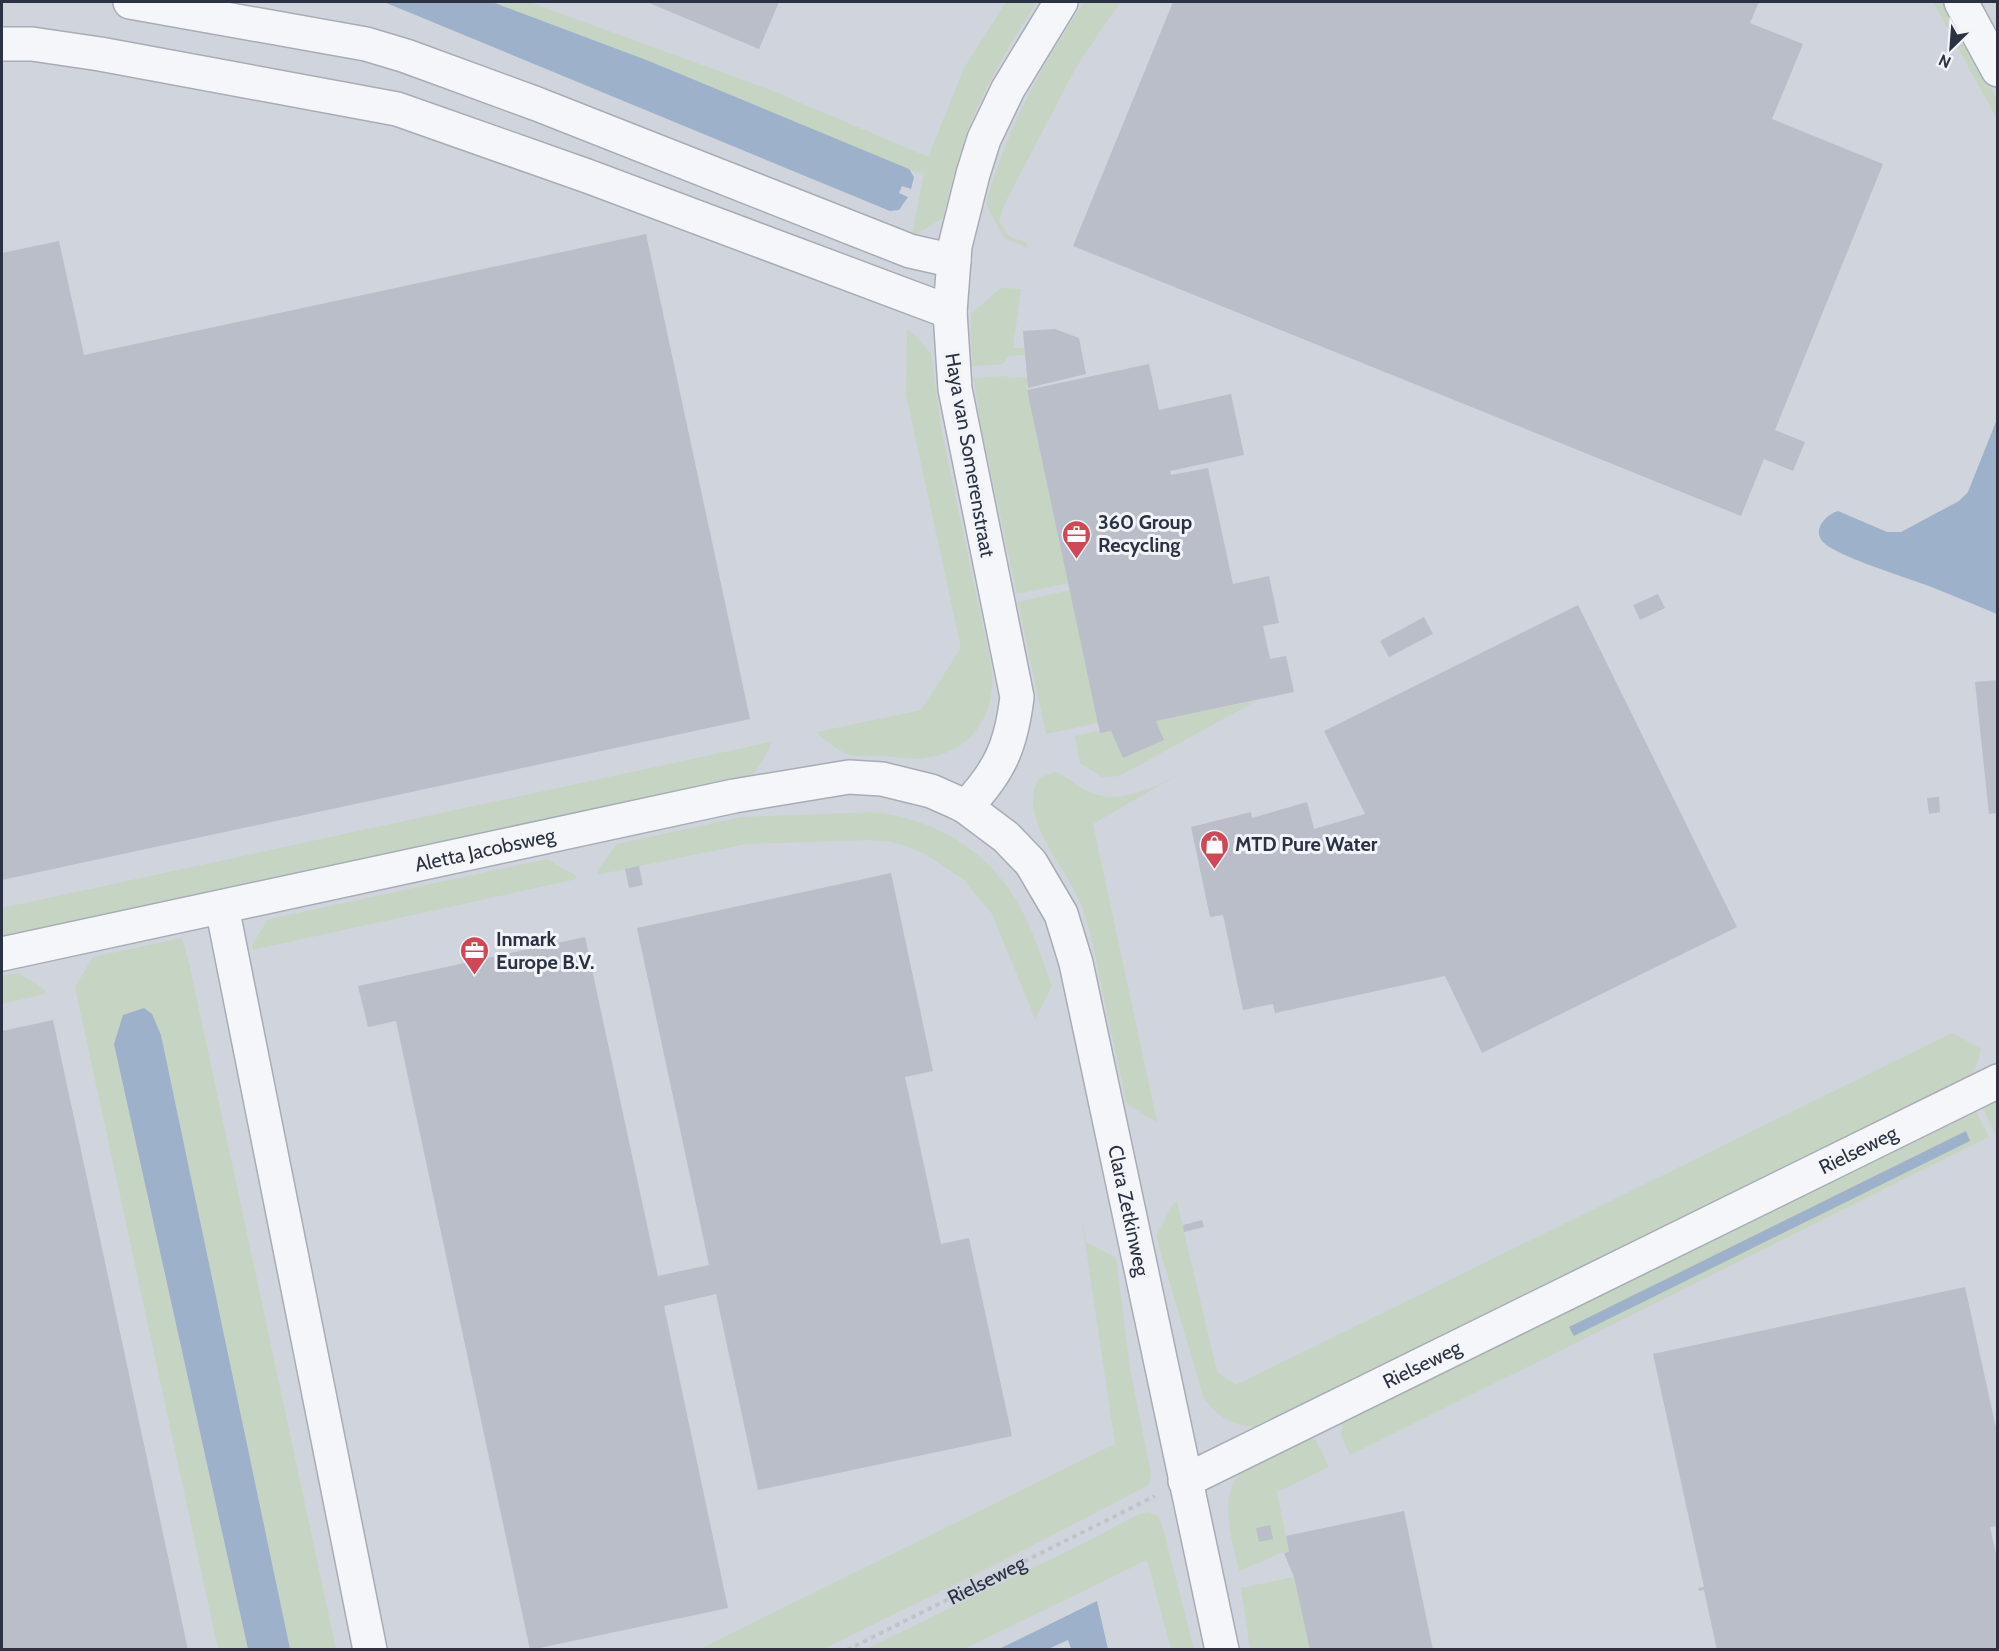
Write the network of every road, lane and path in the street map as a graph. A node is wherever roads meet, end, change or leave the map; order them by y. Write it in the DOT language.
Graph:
graph roads {
  1 [pos="130,2"];
  2 [pos="1061,2"];
  3 [pos="1960,2"];
  4 [pos="2,44"];
  5 [pos="1998,70"];
  6 [pos="954,261"];
  7 [pos="950,312"];
  8 [pos="966,807"];
  9 [pos="222,907"];
  10 [pos="2,954"];
  11 [pos="1998,1081"];
  12 [pos="1185,1481"];
  13 [pos="370,1650"];
  14 [pos="847,1650"];
  15 [pos="1222,1650"];
  1 -- 6 [label="street"];
  2 -- 6 [label="street, Haya van Somerenstraat"];
  3 -- 5 [label="street"];
  4 -- 7 [label="street"];
  6 -- 7 [label="street, Haya van Somerenstraat"];
  7 -- 8 [label="street, Haya van Somerenstraat"];
  8 -- 9 [label="street, Aletta Jacobsweg"];
  8 -- 12 [label="street, Clara Zetkinweg"];
  9 -- 10 [label="street, Aletta Jacobsweg"];
  9 -- 13 [label="street"];
  11 -- 12 [label="street, Rielseweg"];
  12 -- 14 [label="path, Rielseweg"];
  12 -- 15 [label="street, Clara Zetkinweg"];
}
